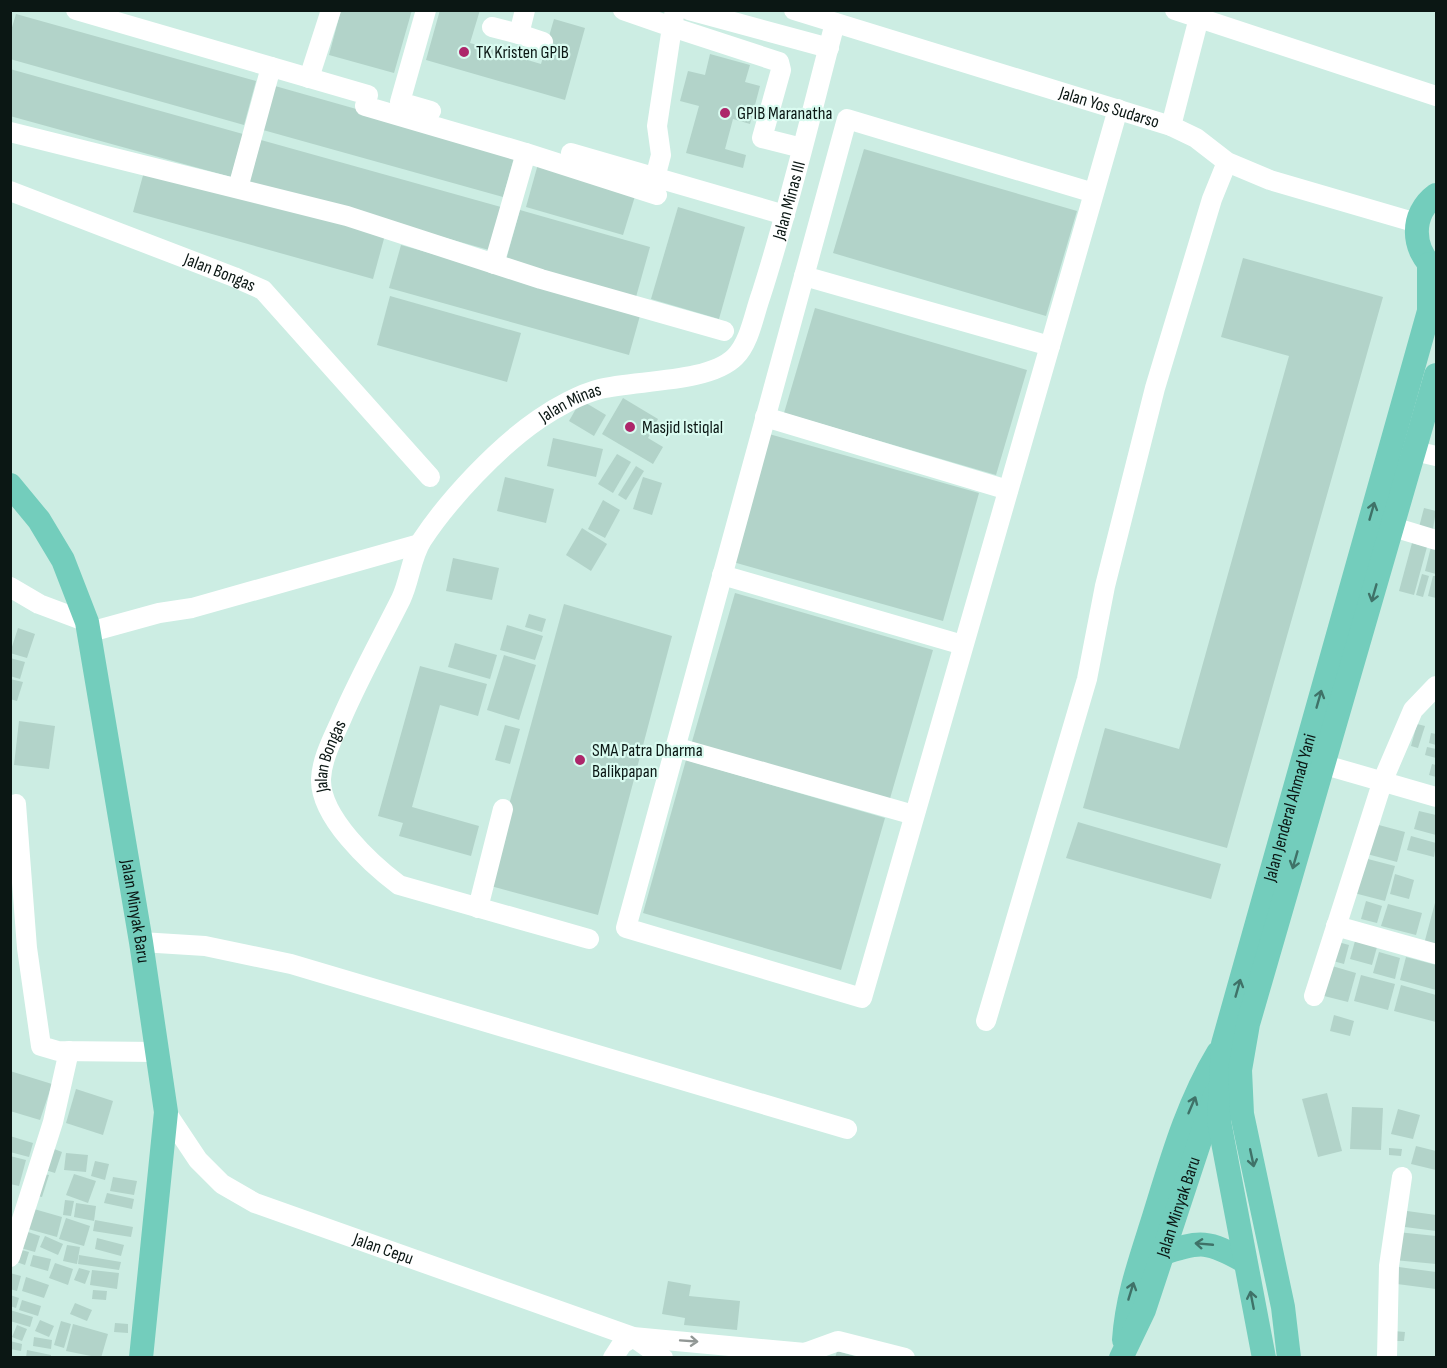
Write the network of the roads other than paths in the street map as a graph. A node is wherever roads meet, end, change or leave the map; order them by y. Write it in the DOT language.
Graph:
graph roads {
  1 [pos="76,10"];
  2 [pos="331,10"];
  3 [pos="426,10"];
  4 [pos="525,10"];
  5 [pos="623,10"];
  6 [pos="689,10"];
  7 [pos="794,10"];
  8 [pos="1175,10"];
  9 [pos="1199,13"];
  10 [pos="136,19"];
  11 [pos="674,19"];
  12 [pos="836,23"];
  13 [pos="492,27"];
  14 [pos="519,34"];
  15 [pos="543,42"];
  16 [pos="829,48"];
  17 [pos="271,67"];
  18 [pos="309,78"];
  19 [pos="1437,96"];
  20 [pos="1118,109"];
  21 [pos="1172,126"];
  22 [pos="10,132"];
  23 [pos="802,148"];
  24 [pos="526,153"];
  25 [pos="1227,162"];
  26 [pos="656,186"];
  27 [pos="238,188"];
  28 [pos="10,191"];
  29 [pos="1094,193"];
  30 [pos="1437,195"];
  31 [pos="785,215"];
  32 [pos="1417,223"];
  33 [pos="494,264"];
  34 [pos="1433,267"];
  35 [pos="804,276"];
  36 [pos="724,331"];
  37 [pos="1050,346"];
  38 [pos="722,366"];
  39 [pos="1437,375"];
  40 [pos="765,417"];
  41 [pos="1426,454"];
  42 [pos="430,477"];
  43 [pos="10,485"];
  44 [pos="1008,490"];
  45 [pos="449,502"];
  46 [pos="1393,527"];
  47 [pos="1437,540"];
  48 [pos="419,544"];
  49 [pos="722,575"];
  50 [pos="10,587"];
  51 [pos="10,602"];
  52 [pos="39,604"];
  53 [pos="88,627"];
  54 [pos="963,645"];
  55 [pos="1437,686"];
  56 [pos="675,747"];
  57 [pos="1313,762"];
  58 [pos="1379,779"];
  59 [pos="1437,797"];
  60 [pos="16,804"];
  61 [pos="503,809"];
  62 [pos="914,815"];
  63 [pos="16,889"];
  64 [pos="478,908"];
  65 [pos="1336,926"];
  66 [pos="589,939"];
  67 [pos="141,942"];
  68 [pos="1437,954"];
  69 [pos="1314,996"];
  70 [pos="986,1022"];
  71 [pos="69,1051"];
  72 [pos="157,1052"];
  73 [pos="1232,1052"];
  74 [pos="1219,1085"];
  75 [pos="166,1113"];
  76 [pos="847,1129"];
  77 [pos="1402,1178"];
  78 [pos="1162,1254"];
  79 [pos="10,1257"];
  80 [pos="1244,1261"];
  81 [pos="633,1337"];
  82 [pos="742,1351"];
  83 [pos="1123,1353"];
  84 [pos="806,1355"];
  85 [pos="141,1358"];
  86 [pos="612,1358"];
  87 [pos="663,1358"];
  88 [pos="905,1358"];
  89 [pos="1264,1358"];
  90 [pos="1290,1358"];
  91 [pos="1387,1358"];
  1 -- 10 [label="street"];
  2 -- 18 [label="street"];
  3 -- 26 [label="street"];
  4 -- 14 [label="street"];
  5 -- 11 [label="street"];
  6 -- 16 [label="street"];
  7 -- 12 [label="street, Jalan Yos Sudarso"];
  8 -- 9 [label="street"];
  9 -- 19 [label="street"];
  9 -- 21 [label="street"];
  10 -- 17 [label="street"];
  11 -- 23 [label="street"];
  11 -- 26 [label="street"];
  12 -- 16 [label="street, Jalan Minas III"];
  12 -- 20 [label="street, Jalan Yos Sudarso"];
  13 -- 14 [label="street"];
  14 -- 15 [label="street"];
  16 -- 23 [label="street, Jalan Minas III"];
  17 -- 18 [label="street"];
  17 -- 27 [label="street"];
  18 -- 24 [label="street"];
  20 -- 21 [label="street, Jalan Yos Sudarso"];
  20 -- 29 [label="street"];
  21 -- 25 [label="street, Jalan Yos Sudarso"];
  22 -- 27 [label="street"];
  23 -- 31 [label="street, Jalan Minas III"];
  24 -- 26 [label="street"];
  24 -- 33 [label="street"];
  25 -- 32 [label="street, Jalan Yos Sudarso"];
  25 -- 70 [label="street"];
  26 -- 31 [label="street"];
  27 -- 33 [label="street"];
  28 -- 42 [label="street, Jalan Bongas"];
  29 -- 35 [label="street"];
  29 -- 37 [label="street"];
  30 -- 32 [label="main road"];
  31 -- 38 [label="street, Jalan Minas III"];
  32 -- 34 [label="main road"];
  33 -- 36 [label="street"];
  57 -- 34 [label="main road, Jalan Jenderal Ahmad Yani, one-way"];
  35 -- 37 [label="street"];
  35 -- 40 [label="street"];
  37 -- 44 [label="street"];
  38 -- 45 [label="street, Jalan Minas"];
  39 -- 41 [label="main road, Jalan Jenderal Ahmad Yani"];
  40 -- 44 [label="street"];
  40 -- 49 [label="street"];
  41 -- 46 [label="main road, Jalan Jenderal Ahmad Yani"];
  43 -- 53 [label="main road, Jalan Minyak Baru"];
  44 -- 54 [label="street"];
  45 -- 48 [label="street, Jalan Bongas"];
  46 -- 47 [label="street"];
  46 -- 57 [label="main road, Jalan Jenderal Ahmad Yani, one-way"];
  48 -- 53 [label="street"];
  48 -- 64 [label="street, Jalan Bongas"];
  49 -- 54 [label="street"];
  49 -- 56 [label="street"];
  50 -- 52 [label="street"];
  51 -- 52 [label="street"];
  52 -- 53 [label="street"];
  53 -- 67 [label="main road, Jalan Minyak Baru"];
  54 -- 62 [label="street"];
  55 -- 58 [label="street"];
  56 -- 62 [label="street"];
  56 -- 62 [label="street"];
  57 -- 58 [label="street"];
  57 -- 73 [label="main road, Jalan Jenderal Ahmad Yani"];
  58 -- 59 [label="street"];
  58 -- 65 [label="street"];
  60 -- 63 [label="street"];
  61 -- 64 [label="street"];
  63 -- 71 [label="street"];
  64 -- 66 [label="street, Jalan Bongas"];
  65 -- 68 [label="street"];
  65 -- 69 [label="street"];
  67 -- 72 [label="main road, Jalan Minyak Baru"];
  67 -- 76 [label="street"];
  71 -- 72 [label="street"];
  71 -- 79 [label="street"];
  72 -- 75 [label="main road, Jalan Minyak Baru"];
  73 -- 74 [label="main road, Jalan Minyak Baru"];
  83 -- 73 [label="main road, one-way"];
  73 -- 90 [label="main road, Jalan Jenderal Ahmad Yani, one-way"];
  74 -- 78 [label="main road, Jalan Minyak Baru"];
  74 -- 80 [label="main road"];
  75 -- 81 [label="street, Jalan Cepu"];
  75 -- 85 [label="main road, Jalan Minyak Baru"];
  77 -- 91 [label="street"];
  80 -- 78 [label="main road, one-way"];
  78 -- 83 [label="main road, Jalan Minyak Baru"];
  89 -- 80 [label="main road, one-way"];
  81 -- 82 [label="street, Jalan Cepu, one-way"];
  81 -- 86 [label="street"];
  81 -- 87 [label="street, Jalan Cepu"];
  82 -- 84 [label="street, Jalan Cepu"];
  84 -- 88 [label="street, Jalan Cepu"];
}
